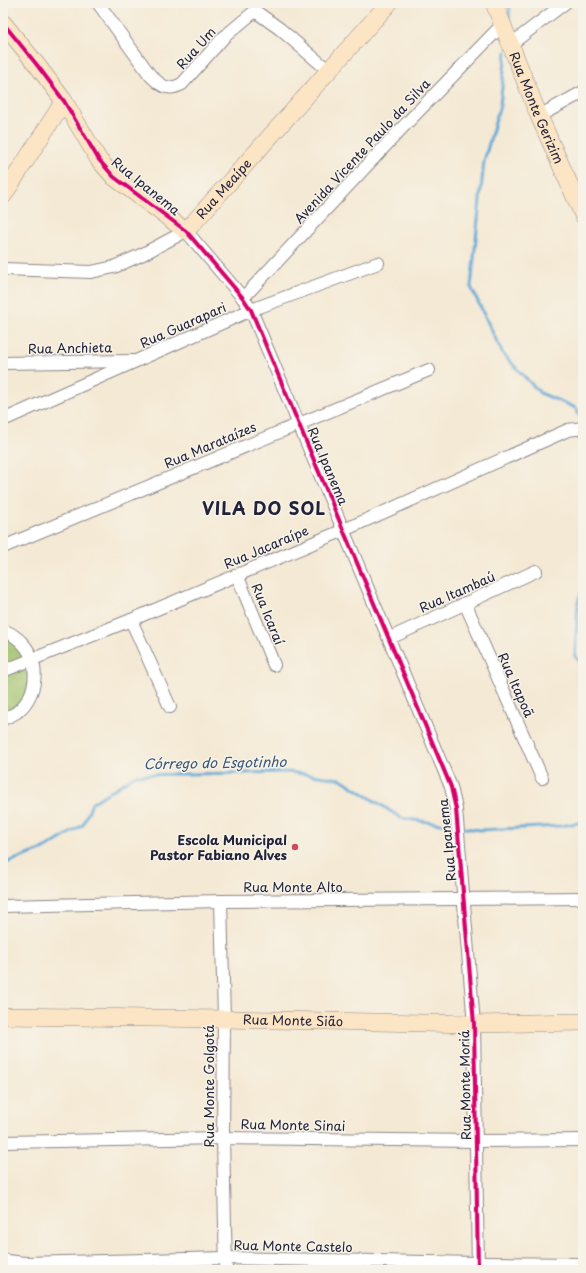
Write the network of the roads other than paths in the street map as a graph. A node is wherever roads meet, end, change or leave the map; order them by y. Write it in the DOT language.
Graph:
graph roads {
  1 [pos="98,3"];
  2 [pos="389,3"];
  3 [pos="494,3"];
  4 [pos="566,3"];
  5 [pos="259,7"];
  6 [pos="3,23"];
  7 [pos="503,24"];
  8 [pos="511,44"];
  9 [pos="329,71"];
  10 [pos="583,92"];
  11 [pos="64,101"];
  12 [pos="539,116"];
  13 [pos="3,196"];
  14 [pos="583,215"];
  15 [pos="186,231"];
  16 [pos="378,263"];
  17 [pos="3,269"];
  18 [pos="243,298"];
  19 [pos="251,310"];
  20 [pos="137,360"];
  21 [pos="3,363"];
  22 [pos="429,370"];
  23 [pos="3,420"];
  24 [pos="299,423"];
  25 [pos="583,428"];
  26 [pos="344,530"];
  27 [pos="3,547"];
  28 [pos="536,571"];
  29 [pos="237,575"];
  30 [pos="465,603"];
  31 [pos="131,620"];
  32 [pos="3,630"];
  33 [pos="390,638"];
  34 [pos="33,659"];
  35 [pos="274,664"];
  36 [pos="3,672"];
  37 [pos="170,708"];
  38 [pos="3,719"];
  39 [pos="542,778"];
  40 [pos="583,898"];
  41 [pos="463,900"];
  42 [pos="221,901"];
  43 [pos="3,906"];
  44 [pos="3,1016"];
  45 [pos="224,1019"];
  46 [pos="583,1022"];
  47 [pos="474,1024"];
  48 [pos="223,1138"];
  49 [pos="583,1140"];
  50 [pos="476,1141"];
  51 [pos="3,1142"];
  52 [pos="3,1259"];
  53 [pos="226,1264"];
  54 [pos="583,1264"];
  55 [pos="478,1266"];
  1 -- 5 [label="street, Rua Um"];
  2 -- 9 [label="street, Rua Meaípe"];
  3 -- 7 [label="street, Rua Monte Gerizim"];
  4 -- 8 [label="street"];
  5 -- 9 [label="street, Rua Um"];
  6 -- 11 [label="street, Rua Ipanema"];
  7 -- 8 [label="street, Rua Monte Gerizim"];
  7 -- 18 [label="street, Avenida Vicente Paulo da Silva"];
  8 -- 12 [label="street, Rua Monte Gerizim"];
  9 -- 15 [label="street, Rua Meaípe"];
  10 -- 12 [label="street"];
  11 -- 13 [label="street"];
  11 -- 15 [label="street, Rua Ipanema"];
  12 -- 14 [label="street, Rua Monte Gerizim"];
  15 -- 17 [label="street, Rua Meaípe"];
  15 -- 18 [label="street, Rua Ipanema"];
  16 -- 19 [label="street, Rua Guarapari"];
  18 -- 19 [label="street, Rua Ipanema"];
  19 -- 20 [label="street, Rua Guarapari"];
  19 -- 24 [label="street, Rua Ipanema"];
  20 -- 21 [label="street, Rua Anchieta"];
  20 -- 23 [label="street, Rua Guarapari"];
  22 -- 24 [label="street, Rua Marataízes"];
  24 -- 26 [label="street, Rua Ipanema"];
  24 -- 27 [label="street, Rua Marataízes"];
  25 -- 26 [label="street, Rua Jacaraípe"];
  26 -- 29 [label="street, Rua Jacaraípe"];
  26 -- 33 [label="street, Rua Ipanema"];
  28 -- 30 [label="street, Rua Itambaú"];
  29 -- 31 [label="street, Rua Jacaraípe"];
  29 -- 35 [label="street, Rua Icaraí"];
  30 -- 33 [label="street, Rua Itambaú"];
  30 -- 39 [label="street, Rua Itapoã"];
  31 -- 34 [label="street, Rua Jacaraípe"];
  31 -- 37 [label="street"];
  32 -- 34 [label="street"];
  33 -- 41 [label="street, Rua Ipanema"];
  34 -- 36 [label="street, Rua Jacaraípe"];
  34 -- 38 [label="street"];
  40 -- 41 [label="street, Rua Monte Alto"];
  41 -- 42 [label="street, Rua Monte Alto"];
  41 -- 47 [label="street, Rua Monte Moriá"];
  42 -- 43 [label="street, Rua Monte Alto"];
  42 -- 45 [label="street, Rua Monte Golgotá"];
  44 -- 45 [label="street, Rua Monte Sião"];
  45 -- 47 [label="street, Rua Monte Sião"];
  45 -- 48 [label="street, Rua Monte Golgotá"];
  46 -- 47 [label="street, Rua Monte Sião"];
  47 -- 50 [label="street, Rua Monte Moriá"];
  48 -- 50 [label="street, Rua Monte Sinai"];
  48 -- 51 [label="street, Rua Monte Sinai"];
  48 -- 53 [label="street, Rua Monte Golgotá"];
  49 -- 50 [label="street, Rua Monte Sinai"];
  50 -- 55 [label="street, Rua Monte Moriá"];
  52 -- 53 [label="street, Rua Monte Castelo"];
  53 -- 55 [label="street, Rua Monte Castelo"];
  54 -- 55 [label="street, Rua Monte Castelo"];
}
